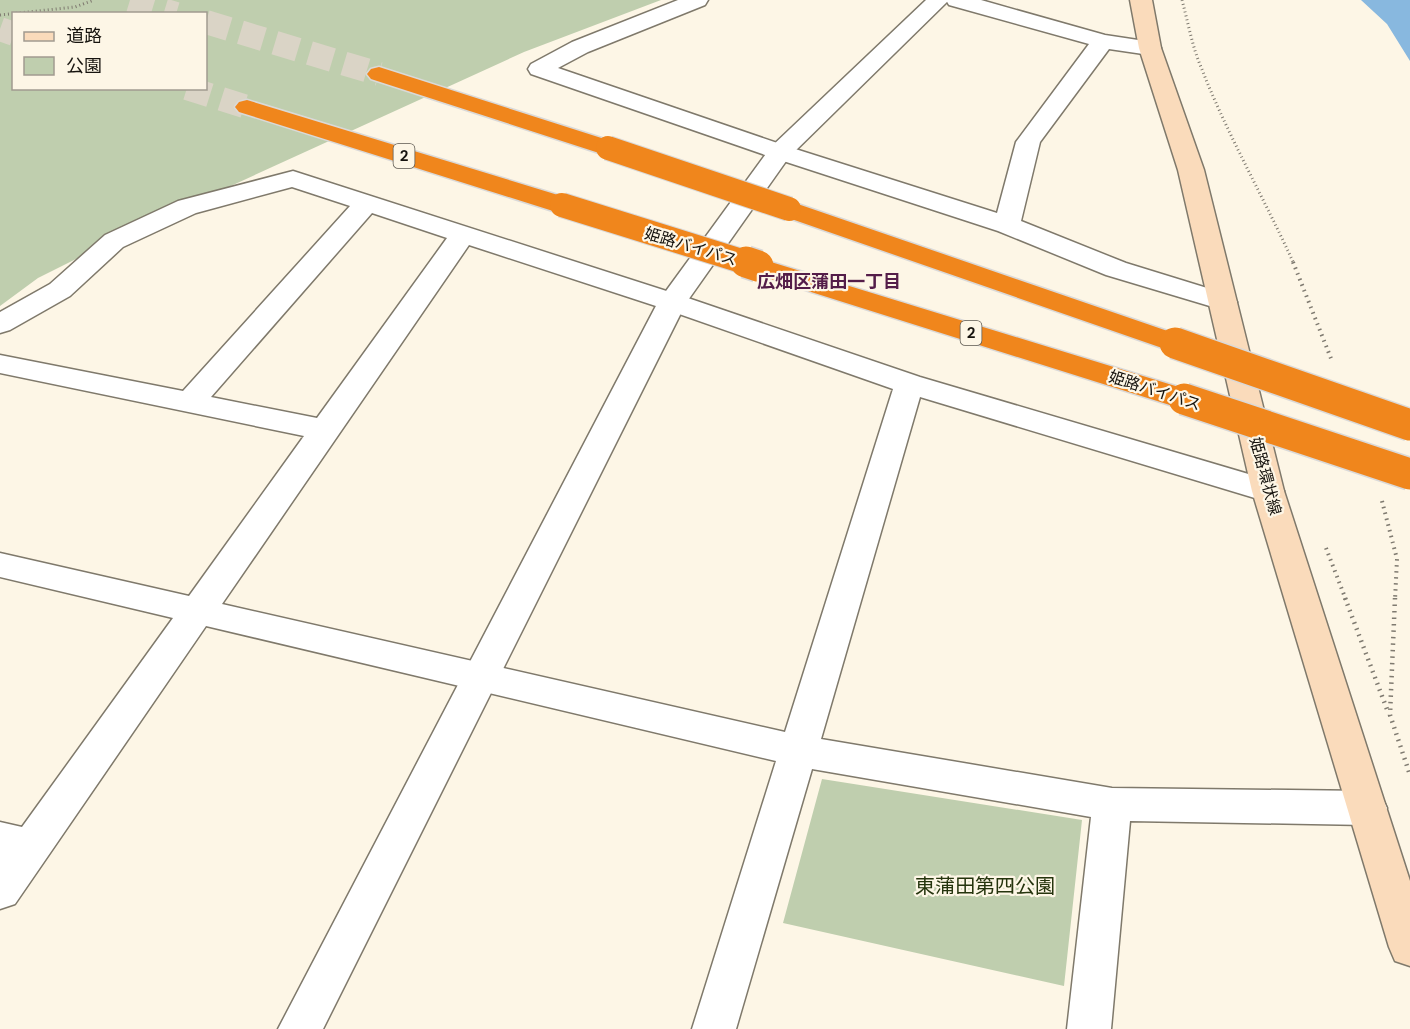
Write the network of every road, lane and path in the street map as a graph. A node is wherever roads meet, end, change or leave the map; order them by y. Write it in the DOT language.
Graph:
graph roads {
  1 [pos="94,0"];
  2 [pos="698,0"];
  3 [pos="938,0"];
  4 [pos="957,0"];
  5 [pos="1141,0"];
  6 [pos="28,12"];
  7 [pos="1103,41"];
  8 [pos="1150,48"];
  9 [pos="379,74"];
  10 [pos="247,107"];
  11 [pos="780,152"];
  12 [pos="367,203"];
  13 [pos="1007,225"];
  14 [pos="463,234"];
  15 [pos="672,302"];
  16 [pos="1223,302"];
  17 [pos="0,324"];
  18 [pos="0,364"];
  19 [pos="909,384"];
  20 [pos="189,403"];
  21 [pos="1410,425"];
  22 [pos="325,430"];
  23 [pos="1410,474"];
  24 [pos="1268,492"];
  25 [pos="0,565"];
  26 [pos="196,612"];
  27 [pos="480,676"];
  28 [pos="798,752"];
  29 [pos="1112,804"];
  30 [pos="1367,808"];
  31 [pos="16,843"];
  32 [pos="0,891"];
  33 [pos="1410,947"];
  34 [pos="300,1029"];
  35 [pos="714,1029"];
  36 [pos="1089,1029"];
  1 -- 6 [label="path"];
  2 -- 11 [label="street"];
  3 -- 11 [label="street"];
  4 -- 7 [label="street"];
  5 -- 8 [label="main road, 姫路環状線"];
  7 -- 8 [label="street"];
  7 -- 13 [label="street"];
  8 -- 16 [label="main road, 姫路環状線"];
  9 -- 21 [label="highway, bridge"];
  10 -- 23 [label="highway, 姫路バイパス / 2, bridge"];
  11 -- 13 [label="street"];
  11 -- 15 [label="street"];
  12 -- 14 [label="street"];
  12 -- 17 [label="street"];
  12 -- 20 [label="street"];
  13 -- 16 [label="street"];
  14 -- 15 [label="street"];
  14 -- 22 [label="street"];
  15 -- 19 [label="street"];
  15 -- 27 [label="street"];
  16 -- 24 [label="main road, 姫路環状線"];
  18 -- 20 [label="street"];
  19 -- 24 [label="street"];
  19 -- 28 [label="street"];
  20 -- 22 [label="street"];
  22 -- 26 [label="street"];
  24 -- 30 [label="main road, 姫路環状線"];
  25 -- 26 [label="street"];
  26 -- 27 [label="street"];
  26 -- 31 [label="street"];
  27 -- 28 [label="street"];
  27 -- 34 [label="street"];
  28 -- 29 [label="street"];
  28 -- 35 [label="street"];
  29 -- 30 [label="street"];
  29 -- 36 [label="street"];
  30 -- 33 [label="main road, 姫路環状線"];
  31 -- 32 [label="street"];
}
